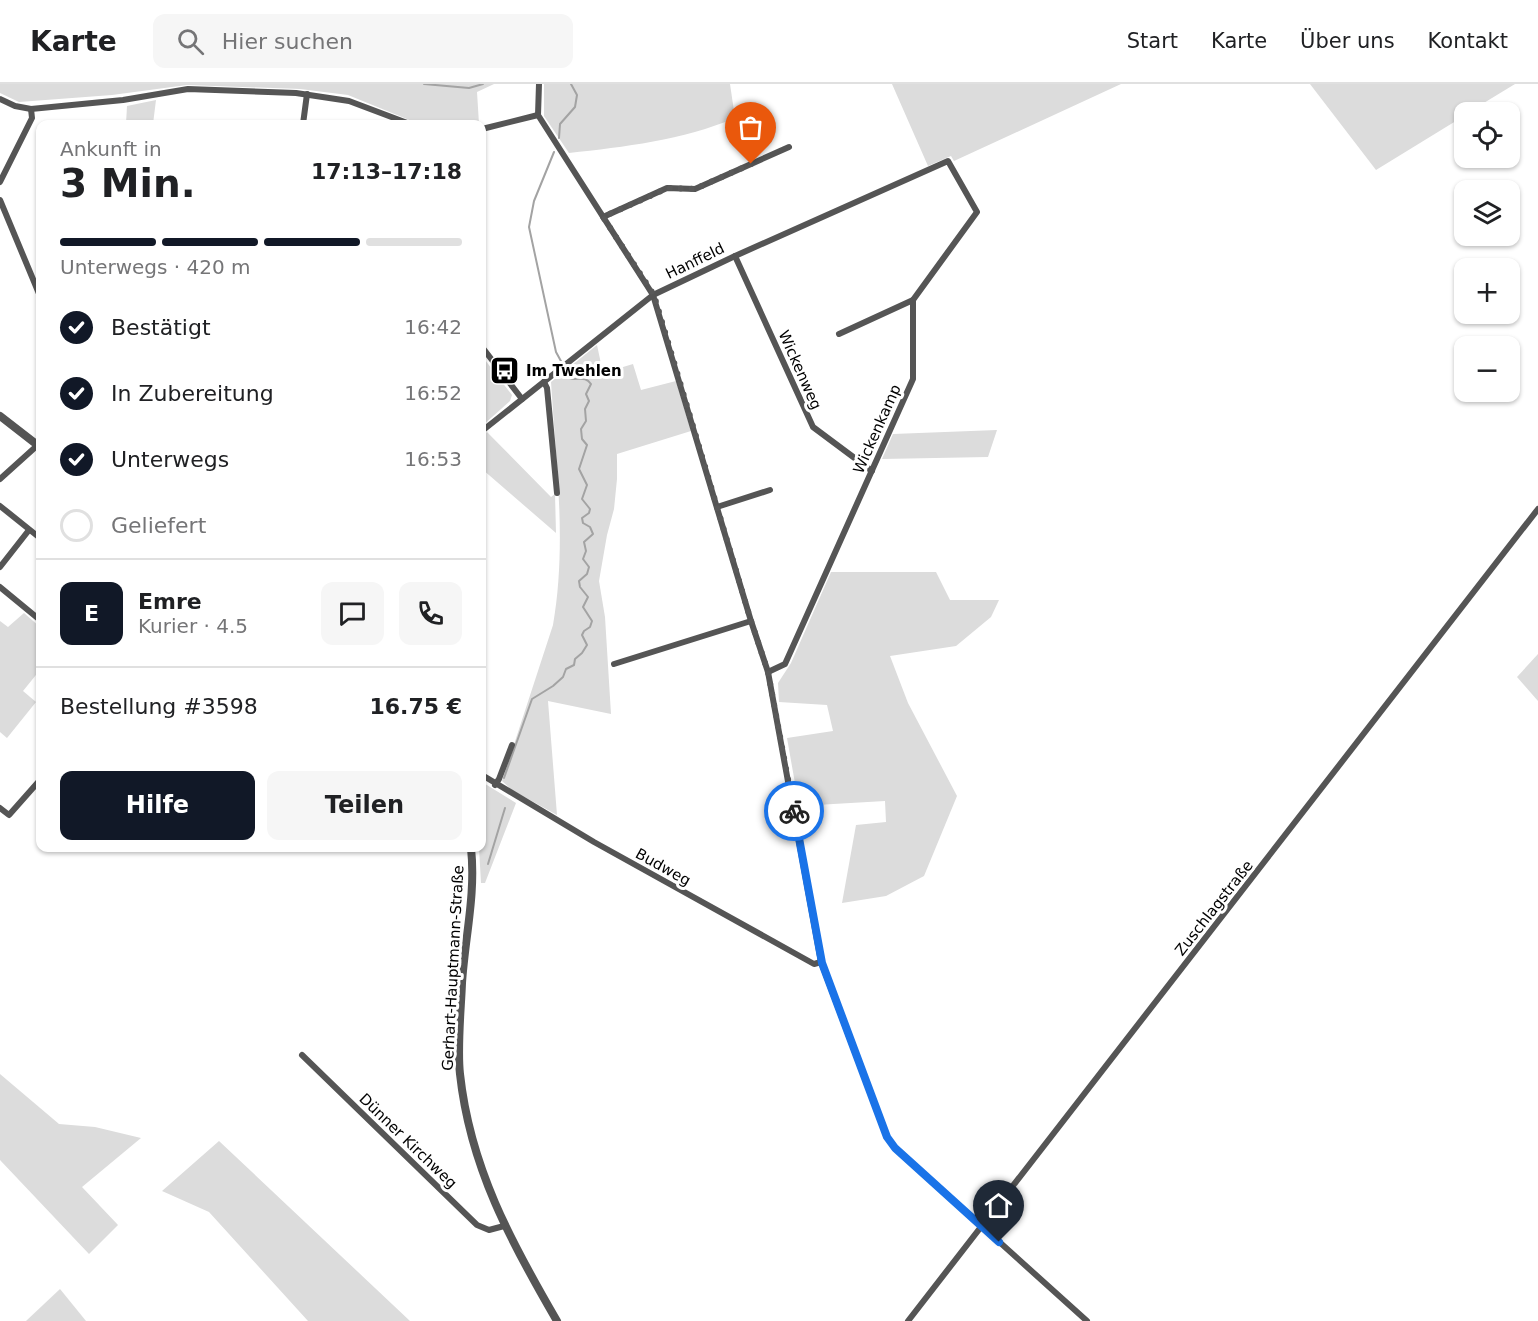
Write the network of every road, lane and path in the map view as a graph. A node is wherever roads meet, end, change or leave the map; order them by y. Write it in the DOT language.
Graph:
graph roads {
  1 [pos="538,84"];
  2 [pos="307,94"];
  3 [pos="0,99"];
  4 [pos="31,109"];
  5 [pos="538,115"];
  6 [pos="304,120"];
  7 [pos="400,120"];
  8 [pos="486,128"];
  9 [pos="789,147"];
  10 [pos="0,182"];
  11 [pos="0,200"];
  12 [pos="603,217"];
  13 [pos="735,256"];
  14 [pos="36,286"];
  15 [pos="654,295"];
  16 [pos="913,300"];
  17 [pos="839,334"];
  18 [pos="486,352"];
  19 [pos="544,382"];
  20 [pos="522,399"];
  21 [pos="0,416"];
  22 [pos="486,428"];
  23 [pos="36,443"];
  24 [pos="36,448"];
  25 [pos="872,471"];
  26 [pos="0,478"];
  27 [pos="771,490"];
  28 [pos="557,493"];
  29 [pos="0,506"];
  30 [pos="717,507"];
  31 [pos="1538,509"];
  32 [pos="29,530"];
  33 [pos="36,535"];
  34 [pos="0,567"];
  35 [pos="0,587"];
  36 [pos="36,617"];
  37 [pos="751,621"];
  38 [pos="614,664"];
  39 [pos="768,672"];
  40 [pos="512,745"];
  41 [pos="486,778"];
  42 [pos="36,785"];
  43 [pos="495,785"];
  44 [pos="0,808"];
  45 [pos="472,852"];
  46 [pos="822,963"];
  47 [pos="302,1055"];
  48 [pos="504,1226"];
  49 [pos="982,1226"];
  50 [pos="557,1321"];
  51 [pos="908,1321"];
  52 [pos="1087,1321"];
  1 -- 5 [label="street"];
  2 -- 4 [label="street"];
  2 -- 6 [label="street"];
  2 -- 7 [label="street"];
  3 -- 4 [label="street"];
  4 -- 10 [label="street"];
  5 -- 8 [label="street"];
  5 -- 12 [label="street"];
  9 -- 12 [label="street"];
  11 -- 14 [label="street"];
  12 -- 15 [label="street"];
  13 -- 15 [label="street, Hanffeld"];
  13 -- 16 [label="street, Hanffeld"];
  13 -- 25 [label="street, Wickenweg"];
  15 -- 19 [label="street, Hanffeld"];
  15 -- 30 [label="street"];
  16 -- 17 [label="street"];
  16 -- 25 [label="street, Wickenkamp"];
  18 -- 20 [label="street"];
  19 -- 20 [label="street, Hanffeld"];
  19 -- 28 [label="street"];
  20 -- 22 [label="street, Hanffeld"];
  21 -- 23 [label="street"];
  24 -- 26 [label="street"];
  25 -- 39 [label="street, Wickenkamp"];
  27 -- 30 [label="street"];
  29 -- 32 [label="street"];
  30 -- 37 [label="street"];
  31 -- 49 [label="street, Zuschlagstraße"];
  32 -- 33 [label="street"];
  32 -- 34 [label="street"];
  35 -- 36 [label="street"];
  37 -- 38 [label="street"];
  37 -- 39 [label="street"];
  39 -- 46 [label="street"];
  40 -- 43 [label="street"];
  41 -- 43 [label="street, Budweg"];
  42 -- 44 [label="street"];
  43 -- 46 [label="street, Budweg"];
  45 -- 48 [label="street, Gerhart-Hauptmann-Straße"];
  46 -- 49 [label="street"];
  47 -- 48 [label="street, Dünner Kirchweg"];
  48 -- 50 [label="street, Gerhart-Hauptmann-Straße"];
  49 -- 51 [label="street, Zuschlagstraße"];
  49 -- 52 [label="street"];
}
